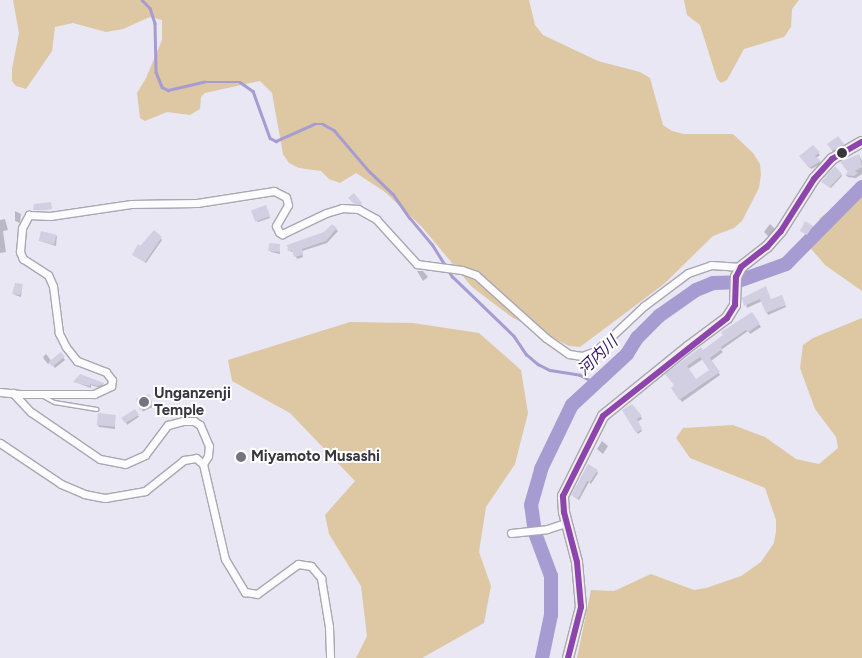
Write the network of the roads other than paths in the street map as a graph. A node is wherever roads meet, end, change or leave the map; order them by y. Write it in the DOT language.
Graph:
graph roads {
  1 [pos="862,142"];
  2 [pos="741,267"];
  3 [pos="0,392"];
  4 [pos="13,393"];
  5 [pos="38,393"];
  6 [pos="96,410"];
  7 [pos="0,443"];
  8 [pos="203,464"];
  9 [pos="566,523"];
  10 [pos="511,533"];
  11 [pos="330,658"];
  12 [pos="568,658"];
  1 -- 2 [label="main road"];
  2 -- 5 [label="street"];
  2 -- 9 [label="main road"];
  3 -- 4 [label="street"];
  4 -- 5 [label="street"];
  4 -- 8 [label="street"];
  5 -- 6 [label="lane"];
  7 -- 8 [label="street"];
  8 -- 11 [label="street"];
  9 -- 10 [label="street"];
  9 -- 12 [label="main road"];
}
